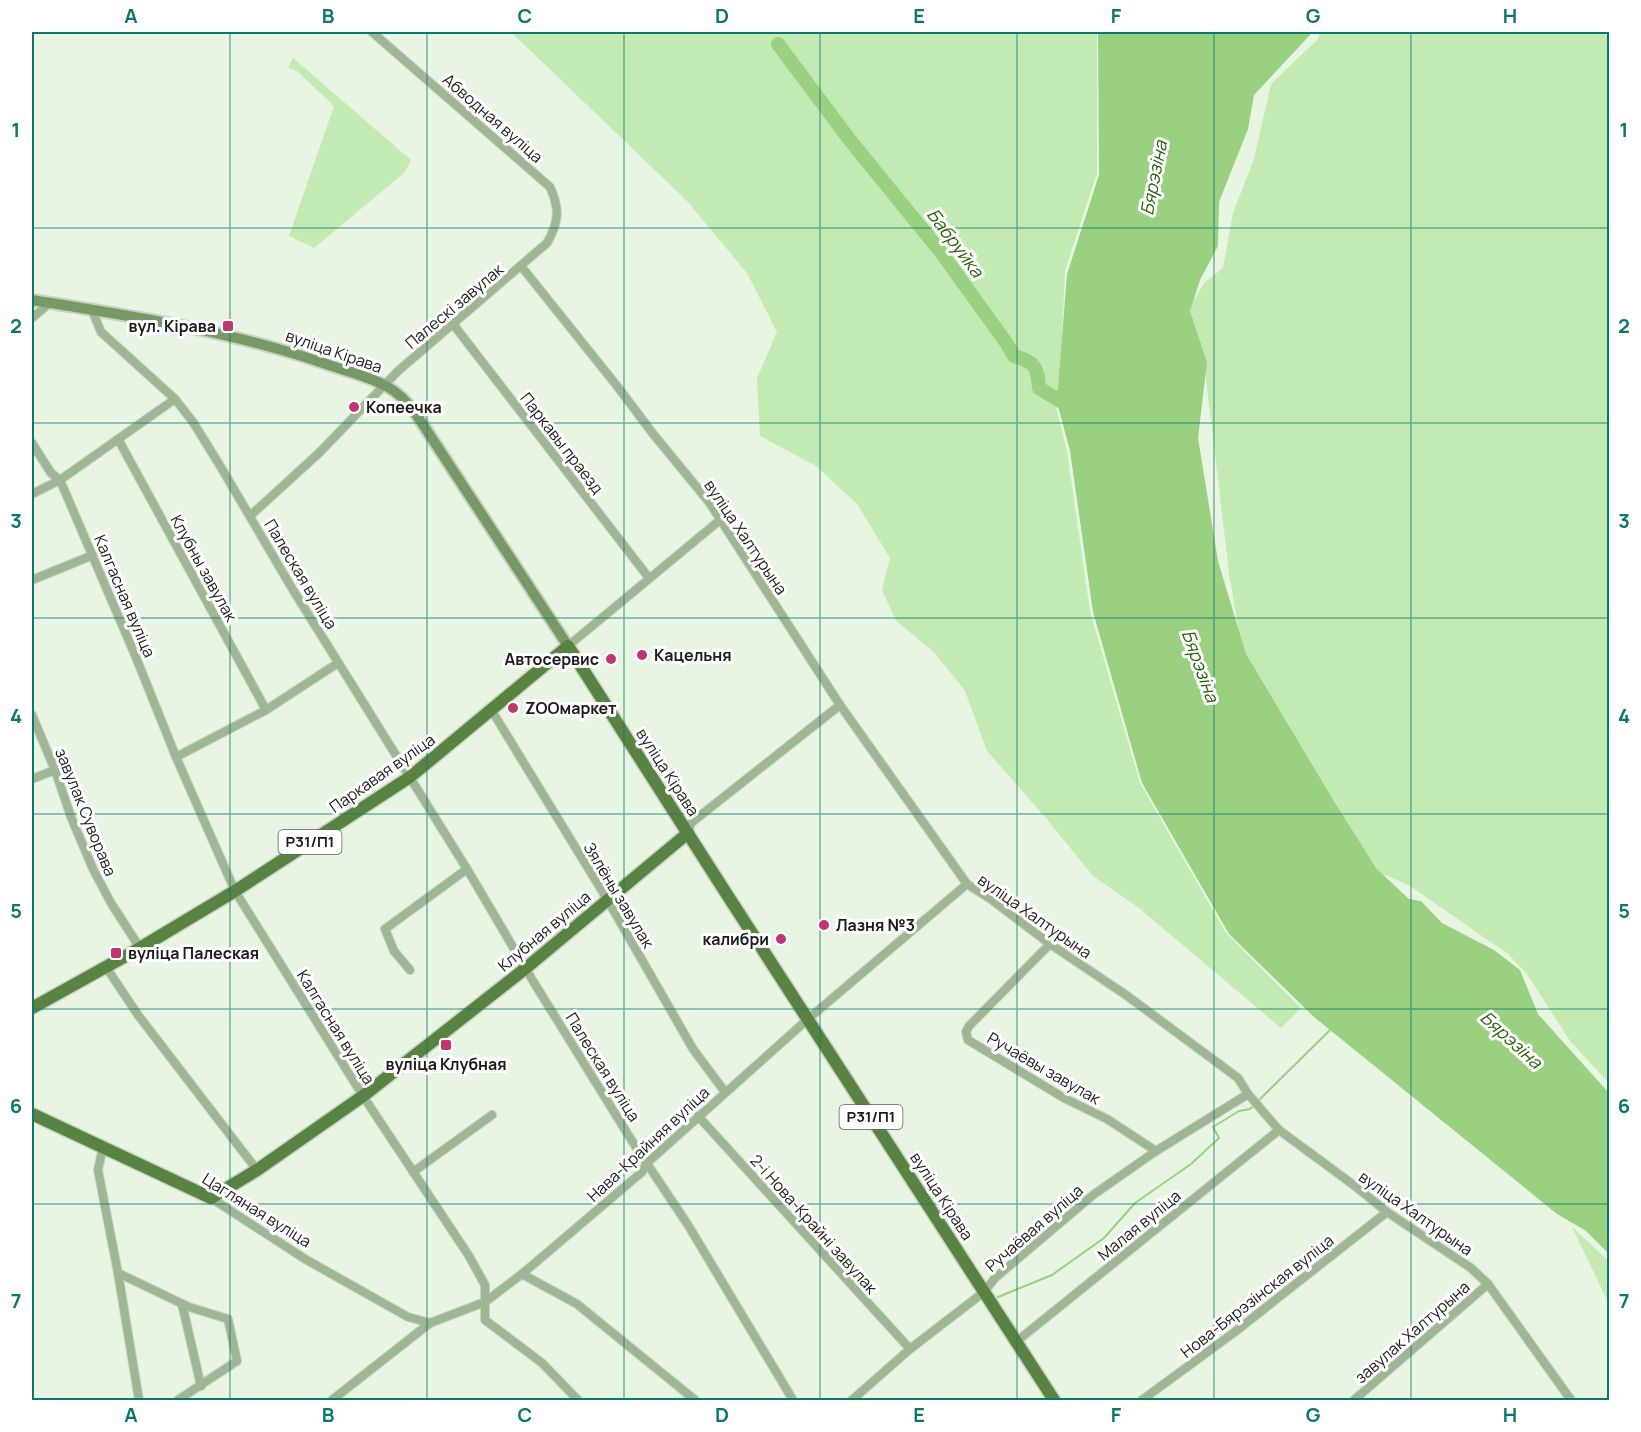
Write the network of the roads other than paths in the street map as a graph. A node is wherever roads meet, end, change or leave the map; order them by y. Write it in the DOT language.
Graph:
graph roads {
  1 [pos="372,32"];
  2 [pos="547,243"];
  3 [pos="520,267"];
  4 [pos="32,300"];
  5 [pos="50,303"];
  6 [pos="92,310"];
  7 [pos="32,318"];
  8 [pos="453,324"];
  9 [pos="385,386"];
  10 [pos="175,399"];
  11 [pos="118,439"];
  12 [pos="32,443"];
  13 [pos="60,480"];
  14 [pos="32,494"];
  15 [pos="250,516"];
  16 [pos="720,520"];
  17 [pos="93,555"];
  18 [pos="649,578"];
  19 [pos="32,580"];
  20 [pos="568,646"];
  21 [pos="338,663"];
  22 [pos="840,705"];
  23 [pos="266,710"];
  24 [pos="492,711"];
  25 [pos="32,714"];
  26 [pos="176,757"];
  27 [pos="55,770"];
  28 [pos="410,777"];
  29 [pos="32,779"];
  30 [pos="687,833"];
  31 [pos="467,869"];
  32 [pos="967,884"];
  33 [pos="235,891"];
  34 [pos="607,899"];
  35 [pos="1050,944"];
  36 [pos="140,948"];
  37 [pos="106,967"];
  38 [pos="526,968"];
  39 [pos="410,970"];
  40 [pos="32,1008"];
  41 [pos="807,1019"];
  42 [pos="725,1092"];
  43 [pos="363,1096"];
  44 [pos="1250,1097"];
  45 [pos="32,1114"];
  46 [pos="492,1115"];
  47 [pos="698,1116"];
  48 [pos="1279,1130"];
  49 [pos="103,1147"];
  50 [pos="1156,1151"];
  51 [pos="647,1163"];
  52 [pos="257,1170"];
  53 [pos="412,1172"];
  54 [pos="211,1198"];
  55 [pos="1387,1212"];
  56 [pos="118,1273"];
  57 [pos="522,1274"];
  58 [pos="1488,1284"];
  59 [pos="984,1292"];
  60 [pos="485,1302"];
  61 [pos="182,1304"];
  62 [pos="430,1323"];
  63 [pos="1017,1341"];
  64 [pos="910,1349"];
  65 [pos="201,1386"];
  66 [pos="139,1401"];
  67 [pos="178,1401"];
  68 [pos="332,1401"];
  69 [pos="578,1401"];
  70 [pos="695,1401"];
  71 [pos="793,1401"];
  72 [pos="852,1401"];
  73 [pos="1054,1401"];
  74 [pos="1142,1401"];
  75 [pos="1354,1401"];
  76 [pos="1571,1401"];
  1 -- 2 [label="street, Абводная вуліца"];
  2 -- 3 [label="street, Палескі завулак"];
  3 -- 8 [label="street, Палескі завулак"];
  3 -- 16 [label="street, вуліца Халтурына"];
  4 -- 5 [label="main road, вуліца Кірава"];
  5 -- 6 [label="main road, вуліца Кірава"];
  5 -- 7 [label="street"];
  6 -- 9 [label="main road, вуліца Кірава"];
  6 -- 10 [label="street, Палеская вуліца"];
  8 -- 9 [label="street, Палескі завулак"];
  8 -- 18 [label="street, Паркавы праезд"];
  9 -- 15 [label="street, Палескі завулак"];
  9 -- 20 [label="main road, вуліца Кірава"];
  10 -- 11 [label="street"];
  10 -- 15 [label="street, Палеская вуліца"];
  11 -- 13 [label="street"];
  11 -- 23 [label="street, Клубны завулак"];
  12 -- 13 [label="street, Калгасная вуліца"];
  13 -- 14 [label="street"];
  13 -- 17 [label="street, Калгасная вуліца"];
  15 -- 21 [label="street, Палеская вуліца"];
  16 -- 18 [label="street, Паркавая вуліца"];
  16 -- 22 [label="street, вуліца Халтурына"];
  17 -- 19 [label="street"];
  17 -- 26 [label="street, Калгасная вуліца"];
  18 -- 20 [label="street, Паркавая вуліца"];
  20 -- 24 [label="main road, Паркавая вуліца / Р31/П1"];
  20 -- 30 [label="main road, вуліца Кірава / Р31/П1"];
  21 -- 23 [label="street"];
  21 -- 28 [label="street, Палеская вуліца"];
  22 -- 30 [label="street, Клубная вуліца"];
  22 -- 32 [label="street, вуліца Халтурына"];
  23 -- 26 [label="street"];
  24 -- 28 [label="main road, Паркавая вуліца / Р31/П1"];
  24 -- 34 [label="street, Зялёны завулак"];
  25 -- 27 [label="street, завулак Суворава"];
  26 -- 33 [label="street, Калгасная вуліца"];
  27 -- 29 [label="street"];
  27 -- 36 [label="street, завулак Суворава"];
  28 -- 31 [label="street, Палеская вуліца"];
  28 -- 33 [label="main road, Паркавая вуліца / Р31/П1"];
  30 -- 34 [label="main road, Клубная вуліца"];
  30 -- 41 [label="main road, вуліца Кірава / Р31/П1"];
  31 -- 38 [label="street, Палеская вуліца"];
  31 -- 39 [label="street"];
  32 -- 35 [label="street, вуліца Халтурына"];
  32 -- 41 [label="street, Нава-Крайняя вуліца"];
  33 -- 36 [label="main road, Паркавая вуліца / Р31/П1"];
  33 -- 43 [label="street, Калгасная вуліца"];
  34 -- 38 [label="main road, Клубная вуліца"];
  34 -- 42 [label="street, Зялёны завулак"];
  35 -- 44 [label="street, вуліца Халтурына"];
  35 -- 50 [label="street, Ручаёвы завулак"];
  36 -- 37 [label="main road, Паркавая вуліца / Р31/П1"];
  37 -- 40 [label="main road, Паркавая вуліца / Р31/П1"];
  37 -- 52 [label="street"];
  38 -- 43 [label="main road, Клубная вуліца"];
  38 -- 51 [label="street, Палеская вуліца"];
  41 -- 42 [label="street, Нава-Крайняя вуліца"];
  41 -- 59 [label="main road, вуліца Кірава / Р31/П1"];
  42 -- 47 [label="street, Нава-Крайняя вуліца"];
  43 -- 52 [label="main road, Клубная вуліца"];
  43 -- 53 [label="street, Калгасная вуліца"];
  44 -- 48 [label="street, вуліца Халтурына"];
  44 -- 50 [label="street, Ручаёвая вуліца"];
  45 -- 49 [label="main road, Цагляная вуліца"];
  46 -- 53 [label="street"];
  47 -- 51 [label="street, Нава-Крайняя вуліца"];
  47 -- 64 [label="street, 2-і Нова-Крайні завулак"];
  48 -- 55 [label="street, вуліца Халтурына"];
  48 -- 63 [label="street, Малая вуліца"];
  49 -- 54 [label="main road, Цагляная вуліца"];
  49 -- 56 [label="street"];
  50 -- 59 [label="street, Ручаёвая вуліца"];
  51 -- 57 [label="street, Нава-Крайняя вуліца"];
  51 -- 71 [label="street, Палеская вуліца"];
  52 -- 54 [label="main road, Клубная вуліца"];
  53 -- 60 [label="street, Калгасная вуліца"];
  54 -- 62 [label="street, Цагляная вуліца"];
  55 -- 58 [label="street, вуліца Халтурына"];
  55 -- 74 [label="street, Нова-Бярэзінская вуліца"];
  56 -- 61 [label="street"];
  56 -- 66 [label="street"];
  57 -- 60 [label="street, Нава-Крайняя вуліца"];
  57 -- 70 [label="street"];
  58 -- 75 [label="street, завулак Халтурына"];
  58 -- 76 [label="street, вуліца Халтурына"];
  59 -- 63 [label="main road, вуліца Кірава / Р31/П1"];
  59 -- 64 [label="street, Ручаёвая вуліца"];
  60 -- 62 [label="street, Нава-Крайняя вуліца"];
  60 -- 69 [label="street"];
  61 -- 65 [label="street"];
  61 -- 65 [label="street"];
  62 -- 68 [label="street, Нава-Крайняя вуліца"];
  63 -- 73 [label="main road, вуліца Кірава / Р31/П1"];
  64 -- 72 [label="street, Ручаёвая вуліца"];
  65 -- 67 [label="street"];
}
